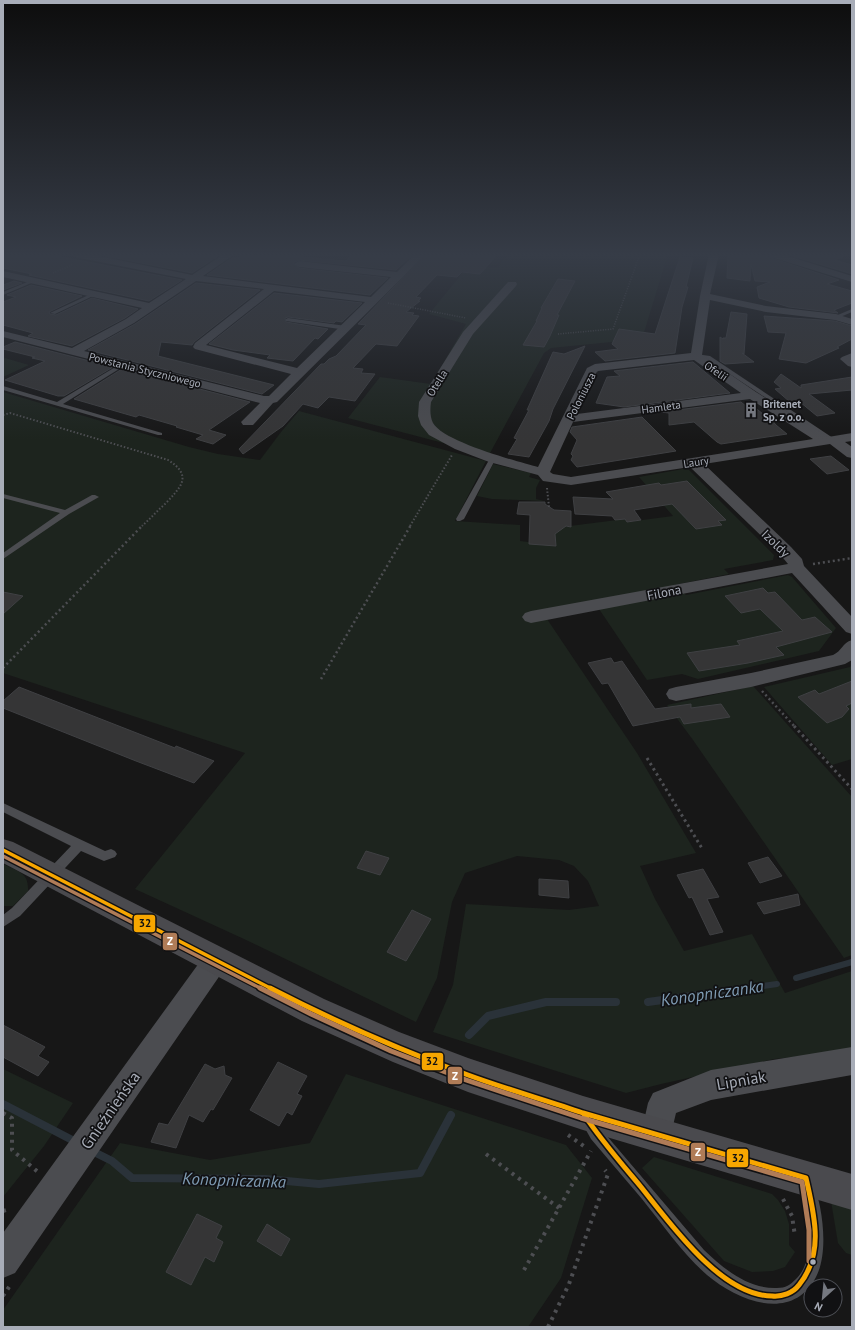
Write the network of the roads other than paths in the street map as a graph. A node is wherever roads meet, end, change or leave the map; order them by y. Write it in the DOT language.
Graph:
graph roads {
  1 [pos="136,316"];
  2 [pos="236,316"];
  3 [pos="358,316"];
  4 [pos="483,316"];
  5 [pos="702,316"];
  6 [pos="827,316"];
  7 [pos="836,317"];
  8 [pos="288,320"];
  9 [pos="852,322"];
  10 [pos="346,328"];
  11 [pos="3,334"];
  12 [pos="73,352"];
  13 [pos="696,356"];
  14 [pos="852,356"];
  15 [pos="852,363"];
  16 [pos="124,364"];
  17 [pos="301,373"];
  18 [pos="3,388"];
  19 [pos="752,395"];
  20 [pos="266,401"];
  21 [pos="58,404"];
  22 [pos="569,419"];
  23 [pos="248,422"];
  24 [pos="160,434"];
  25 [pos="852,437"];
  26 [pos="829,440"];
  27 [pos="852,454"];
  28 [pos="492,460"];
  29 [pos="693,462"];
  30 [pos="543,472"];
  31 [pos="3,496"];
  32 [pos="95,497"];
  33 [pos="66,512"];
  34 [pos="460,520"];
  35 [pos="3,557"];
  36 [pos="796,565"];
  37 [pos="531,617"];
  38 [pos="852,628"];
  39 [pos="852,646"];
  40 [pos="676,694"];
  41 [pos="3,807"];
  42 [pos="79,845"];
  43 [pos="3,850"];
  44 [pos="111,854"];
  45 [pos="51,875"];
  46 [pos="3,922"];
  47 [pos="216,960"];
  48 [pos="852,1061"];
  49 [pos="573,1122"];
  50 [pos="656,1134"];
  51 [pos="806,1178"];
  52 [pos="852,1192"];
  53 [pos="3,1261"];
  1 -- 12 [label="street"];
  2 -- 17 [label="street"];
  3 -- 10 [label="street"];
  4 -- 28 [label="street, Otella"];
  5 -- 13 [label="street, Ofelii"];
  6 -- 7 [label="street"];
  7 -- 9 [label="street"];
  8 -- 10 [label="lane"];
  10 -- 17 [label="street"];
  11 -- 12 [label="street, Powstania Styczniowego"];
  12 -- 16 [label="street, Powstania Styczniowego"];
  13 -- 19 [label="street, Ofelii"];
  13 -- 22 [label="street, Poloniusza"];
  13 -- 26 [label="lane"];
  14 -- 15 [label="street"];
  16 -- 20 [label="street, Powstania Styczniowego"];
  16 -- 21 [label="lane"];
  17 -- 20 [label="street"];
  18 -- 21 [label="lane"];
  19 -- 22 [label="street, Hamleta"];
  19 -- 26 [label="street, Ofelii"];
  20 -- 23 [label="street"];
  21 -- 24 [label="lane"];
  22 -- 30 [label="street, Poloniusza"];
  25 -- 26 [label="street, Laury"];
  26 -- 27 [label="street, Ofelii"];
  26 -- 29 [label="street, Laury"];
  28 -- 30 [label="street, Otella"];
  28 -- 34 [label="lane"];
  29 -- 30 [label="street, Laury"];
  29 -- 36 [label="street, Izoldy"];
  31 -- 33 [label="lane"];
  32 -- 33 [label="lane"];
  33 -- 35 [label="lane"];
  36 -- 37 [label="street, Filona"];
  36 -- 38 [label="street, Izoldy"];
  39 -- 40 [label="street"];
  41 -- 42 [label="lane"];
  42 -- 44 [label="lane"];
  42 -- 45 [label="lane"];
  43 -- 45 [label="street"];
  45 -- 46 [label="lane"];
  45 -- 47 [label="street"];
  47 -- 49 [label="street"];
  47 -- 53 [label="street, Gnieźnieńska"];
  48 -- 50 [label="street, Lipniak"];
  49 -- 50 [label="street"];
  49 -- 51 [label="lane"];
  50 -- 51 [label="street"];
  51 -- 52 [label="street"];
}
